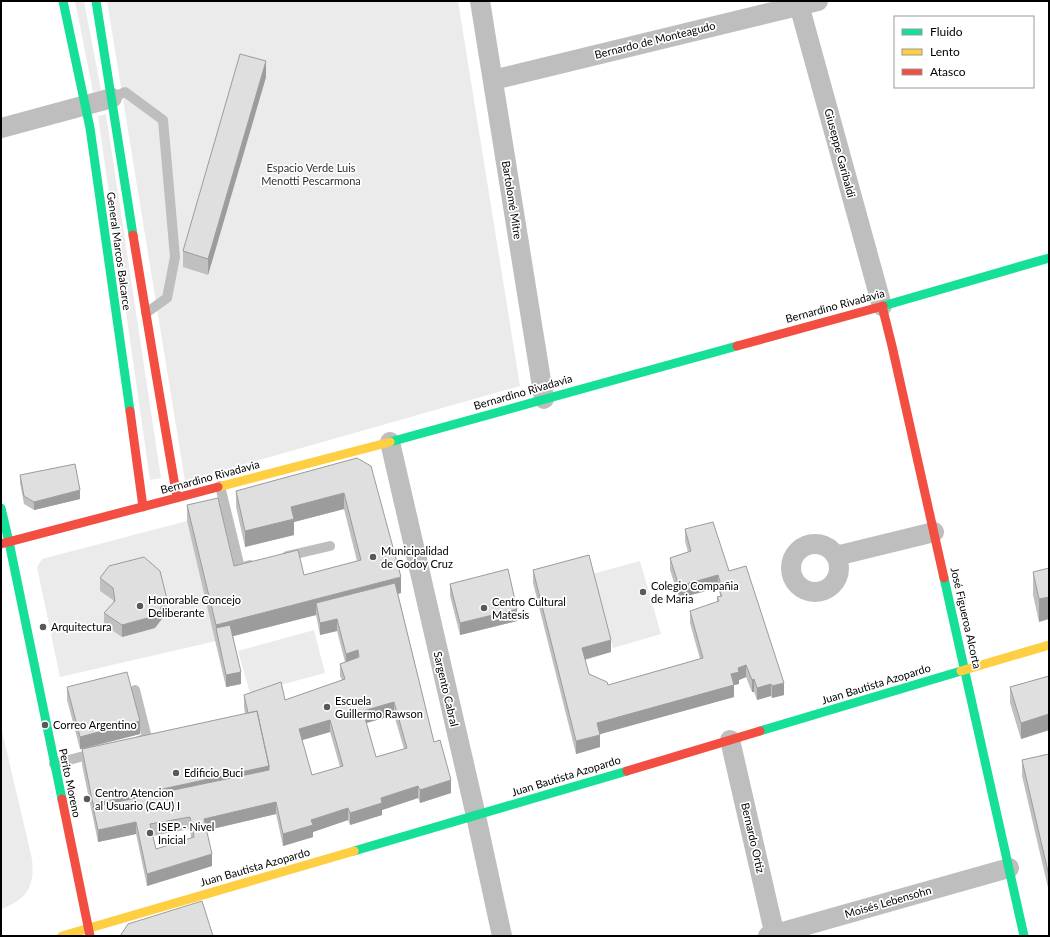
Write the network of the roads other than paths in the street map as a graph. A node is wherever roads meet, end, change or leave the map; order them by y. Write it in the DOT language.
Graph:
graph roads {
  1 [pos="63,1"];
  2 [pos="96,1"];
  3 [pos="480,1"];
  4 [pos="805,2"];
  5 [pos="492,80"];
  6 [pos="112,98"];
  7 [pos="84,105"];
  8 [pos="1,128"];
  9 [pos="1049,258"];
  10 [pos="882,306"];
  11 [pos="146,313"];
  12 [pos="544,399"];
  13 [pos="390,442"];
  14 [pos="220,486"];
  15 [pos="176,498"];
  16 [pos="143,507"];
  17 [pos="1,508"];
  18 [pos="934,532"];
  19 [pos="5,543"];
  20 [pos="330,546"];
  21 [pos="836,556"];
  22 [pos="277,559"];
  23 [pos="262,562"];
  24 [pos="1049,645"];
  25 [pos="965,670"];
  26 [pos="136,690"];
  27 [pos="730,740"];
  28 [pos="133,742"];
  29 [pos="104,750"];
  30 [pos="54,764"];
  31 [pos="476,816"];
  32 [pos="1009,868"];
  33 [pos="89,932"];
  34 [pos="773,935"];
  35 [pos="62,936"];
  36 [pos="502,936"];
  37 [pos="1024,936"];
  1 -- 7 [label="main road, General Marcos Balcarce"];
  2 -- 6 [label="main road, General Marcos Balcarce"];
  3 -- 5 [label="street, Bartolomé Mitre"];
  4 -- 5 [label="street, Bernardo de Monteagudo"];
  4 -- 10 [label="street, Giuseppe Garibaldi"];
  5 -- 12 [label="street, Bartolomé Mitre"];
  6 -- 7 [label="street"];
  6 -- 11 [label="main road, General Marcos Balcarce"];
  6 -- 11 [label="lane"];
  7 -- 8 [label="street"];
  7 -- 16 [label="main road, General Marcos Balcarce"];
  9 -- 10 [label="main road, Bernardino Rivadavia"];
  10 -- 12 [label="main road, Bernardino Rivadavia"];
  10 -- 18 [label="main road, José Figueroa Alcorta"];
  11 -- 15 [label="main road, General Marcos Balcarce"];
  12 -- 13 [label="main road, Bernardino Rivadavia"];
  13 -- 14 [label="main road, Bernardino Rivadavia"];
  13 -- 31 [label="street, Sargento Cabral"];
  14 -- 15 [label="main road, Bernardino Rivadavia"];
  14 -- 23 [label="lane"];
  15 -- 16 [label="main road, Bernardino Rivadavia"];
  16 -- 19 [label="main road, Bernardino Rivadavia"];
  17 -- 19 [label="main road, Perito Moreno"];
  18 -- 21 [label="street"];
  18 -- 25 [label="main road, José Figueroa Alcorta"];
  19 -- 30 [label="main road, Perito Moreno"];
  20 -- 22 [label="lane"];
  24 -- 25 [label="main road, Juan Bautista Azopardo"];
  25 -- 27 [label="main road, Juan Bautista Azopardo"];
  25 -- 32 [label="main road, José Figueroa Alcorta"];
  26 -- 28 [label="lane"];
  27 -- 31 [label="main road, Juan Bautista Azopardo"];
  27 -- 34 [label="street, Bernardo Ortiz"];
  29 -- 30 [label="lane"];
  30 -- 33 [label="main road, Perito Moreno"];
  31 -- 33 [label="main road, Juan Bautista Azopardo"];
  31 -- 36 [label="street, Sargento Cabral"];
  32 -- 34 [label="street, Moisés Lebensohn"];
  32 -- 37 [label="main road, José Figueroa Alcorta"];
  33 -- 35 [label="main road, Juan Bautista Azopardo"];
}
